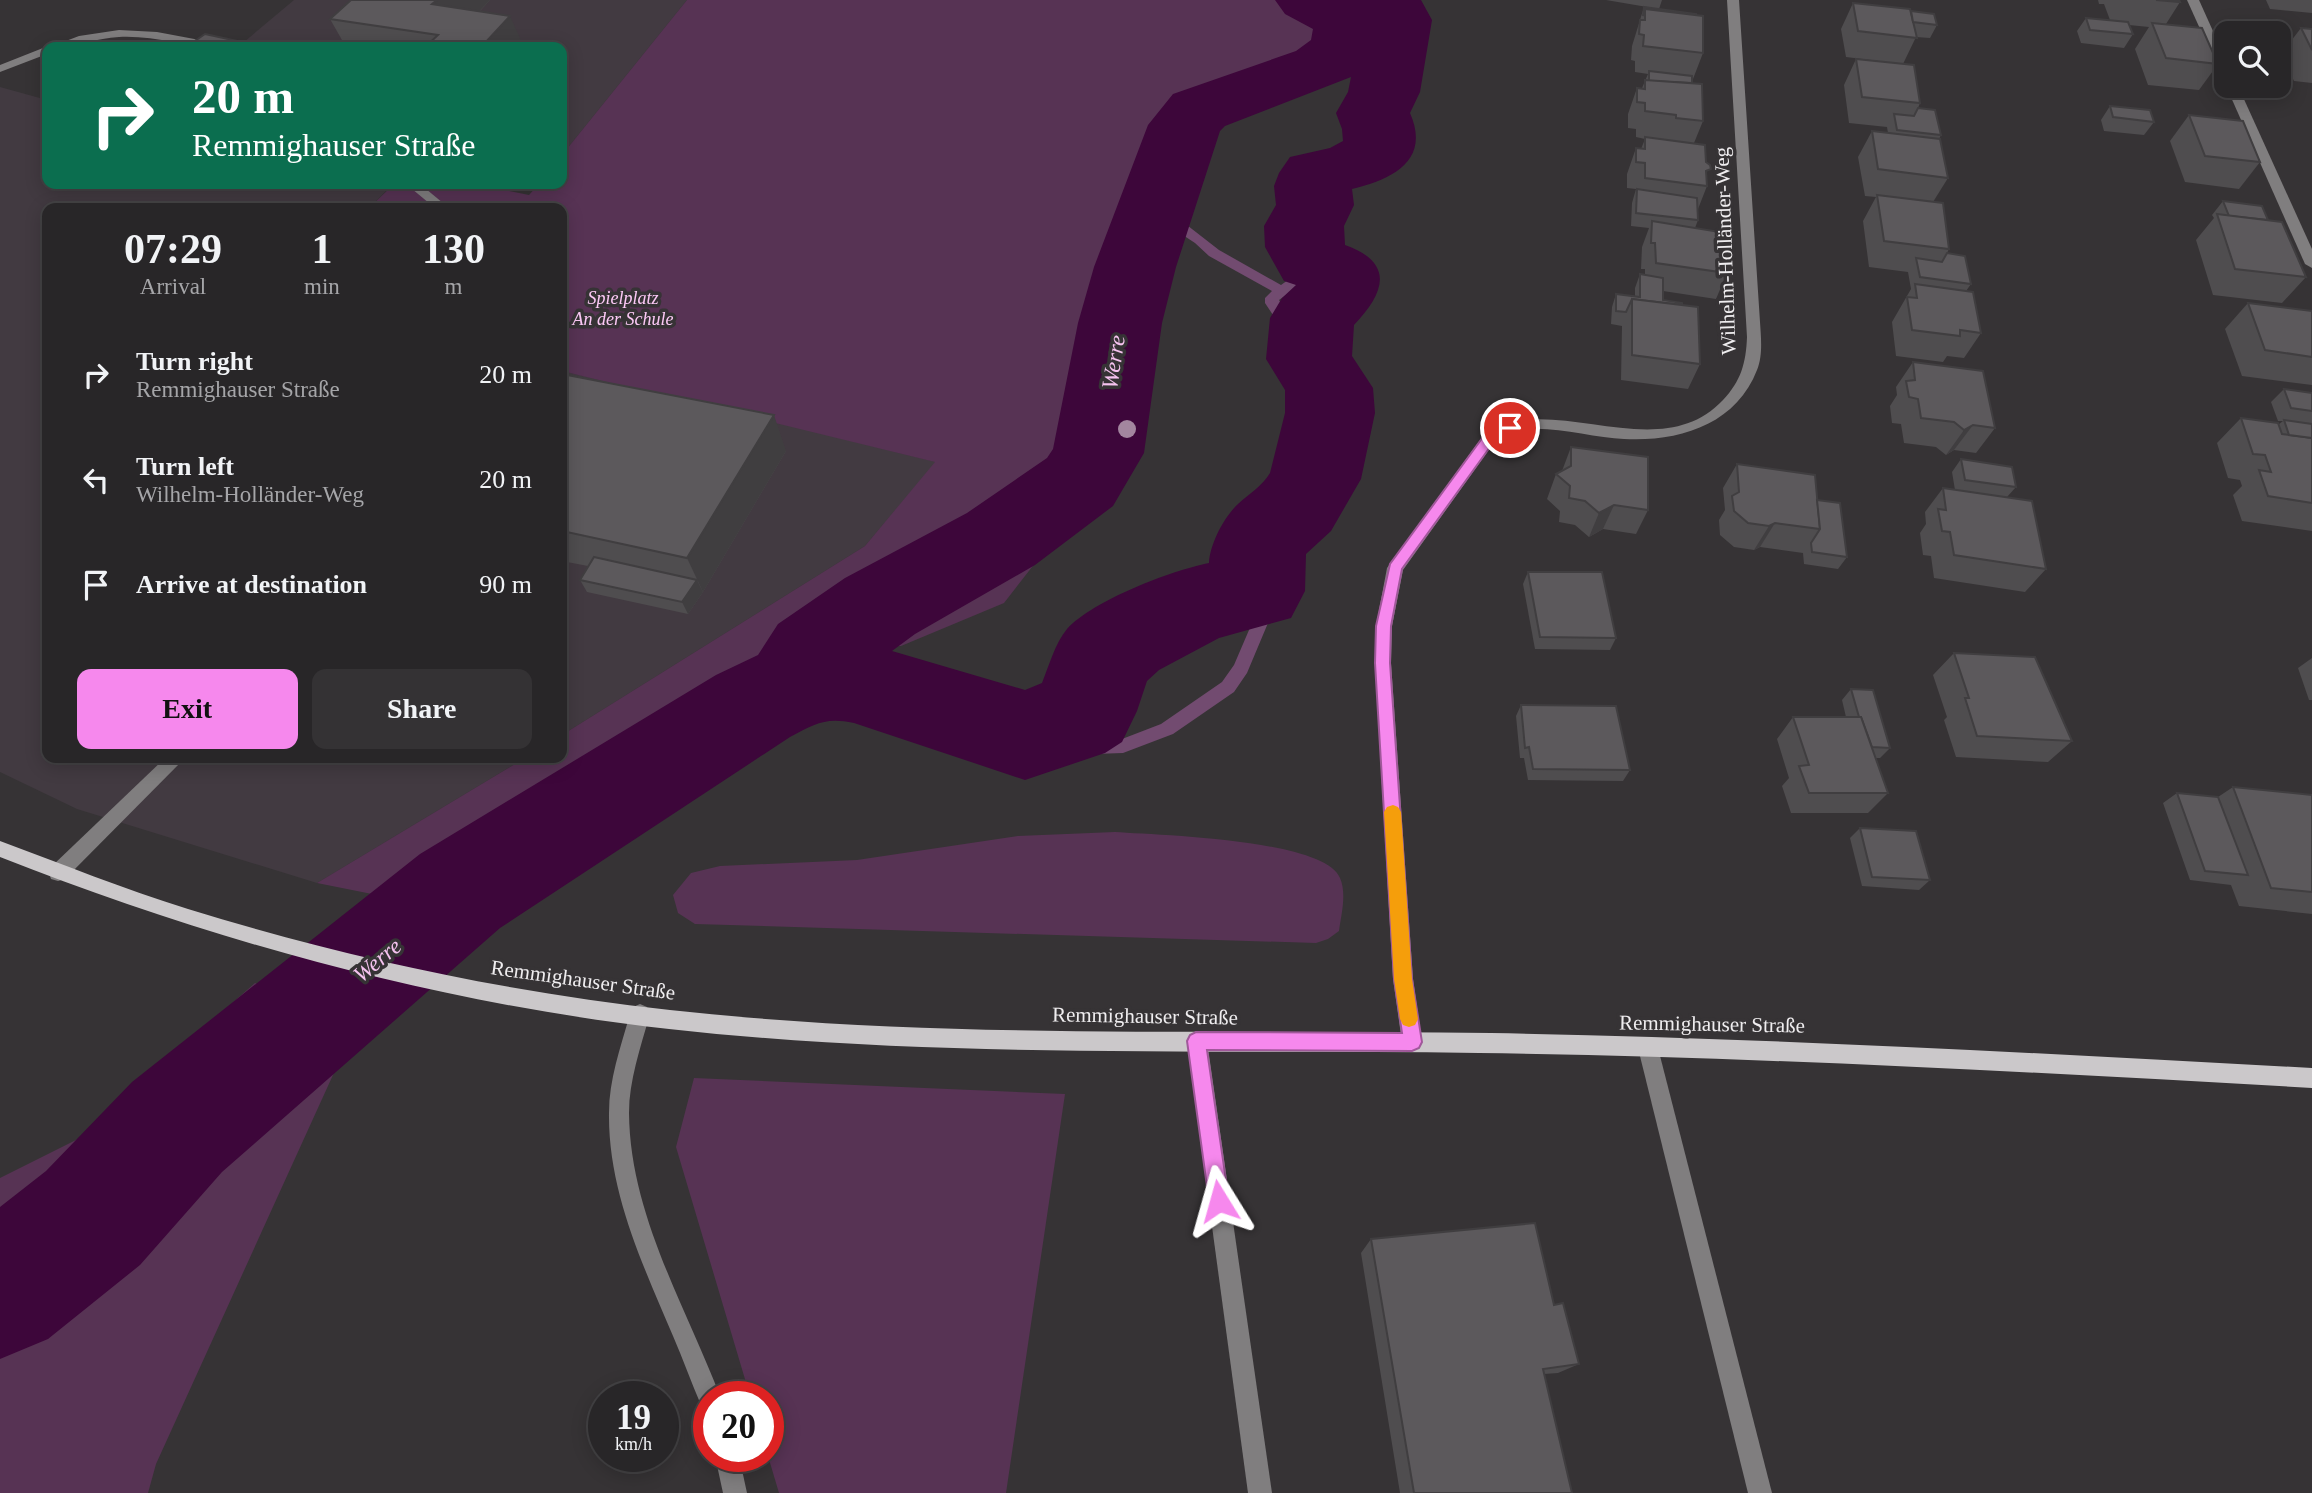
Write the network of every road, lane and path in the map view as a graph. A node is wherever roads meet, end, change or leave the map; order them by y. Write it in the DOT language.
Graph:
graph roads {
  1 [pos="1733,0"];
  2 [pos="2193,0"];
  3 [pos="70,42"];
  4 [pos="193,42"];
  5 [pos="2214,46"];
  6 [pos="42,52"];
  7 [pos="0,69"];
  8 [pos="2237,98"];
  9 [pos="418,189"];
  10 [pos="437,203"];
  11 [pos="2312,264"];
  12 [pos="171,763"];
  13 [pos="0,849"];
  14 [pos="58,873"];
  15 [pos="640,1014"];
  16 [pos="1196,1041"];
  17 [pos="1412,1042"];
  18 [pos="1648,1048"];
  19 [pos="2312,1078"];
  20 [pos="702,1381"];
  21 [pos="730,1472"];
  22 [pos="735,1493"];
  23 [pos="1260,1493"];
  24 [pos="1760,1493"];
  1 -- 17 [label="street, Wilhelm-Holländer-Weg"];
  2 -- 5 [label="street"];
  3 -- 4 [label="street"];
  6 -- 7 [label="street"];
  8 -- 11 [label="street"];
  9 -- 10 [label="street"];
  12 -- 14 [label="street"];
  13 -- 14 [label="main road, Remmighauser Straße"];
  14 -- 15 [label="main road, Remmighauser Straße"];
  15 -- 16 [label="main road, Remmighauser Straße"];
  15 -- 20 [label="street"];
  16 -- 17 [label="main road, Remmighauser Straße"];
  16 -- 23 [label="street"];
  17 -- 18 [label="main road, Remmighauser Straße"];
  18 -- 19 [label="main road, Remmighauser Straße"];
  18 -- 24 [label="street"];
  21 -- 22 [label="street"];
}
